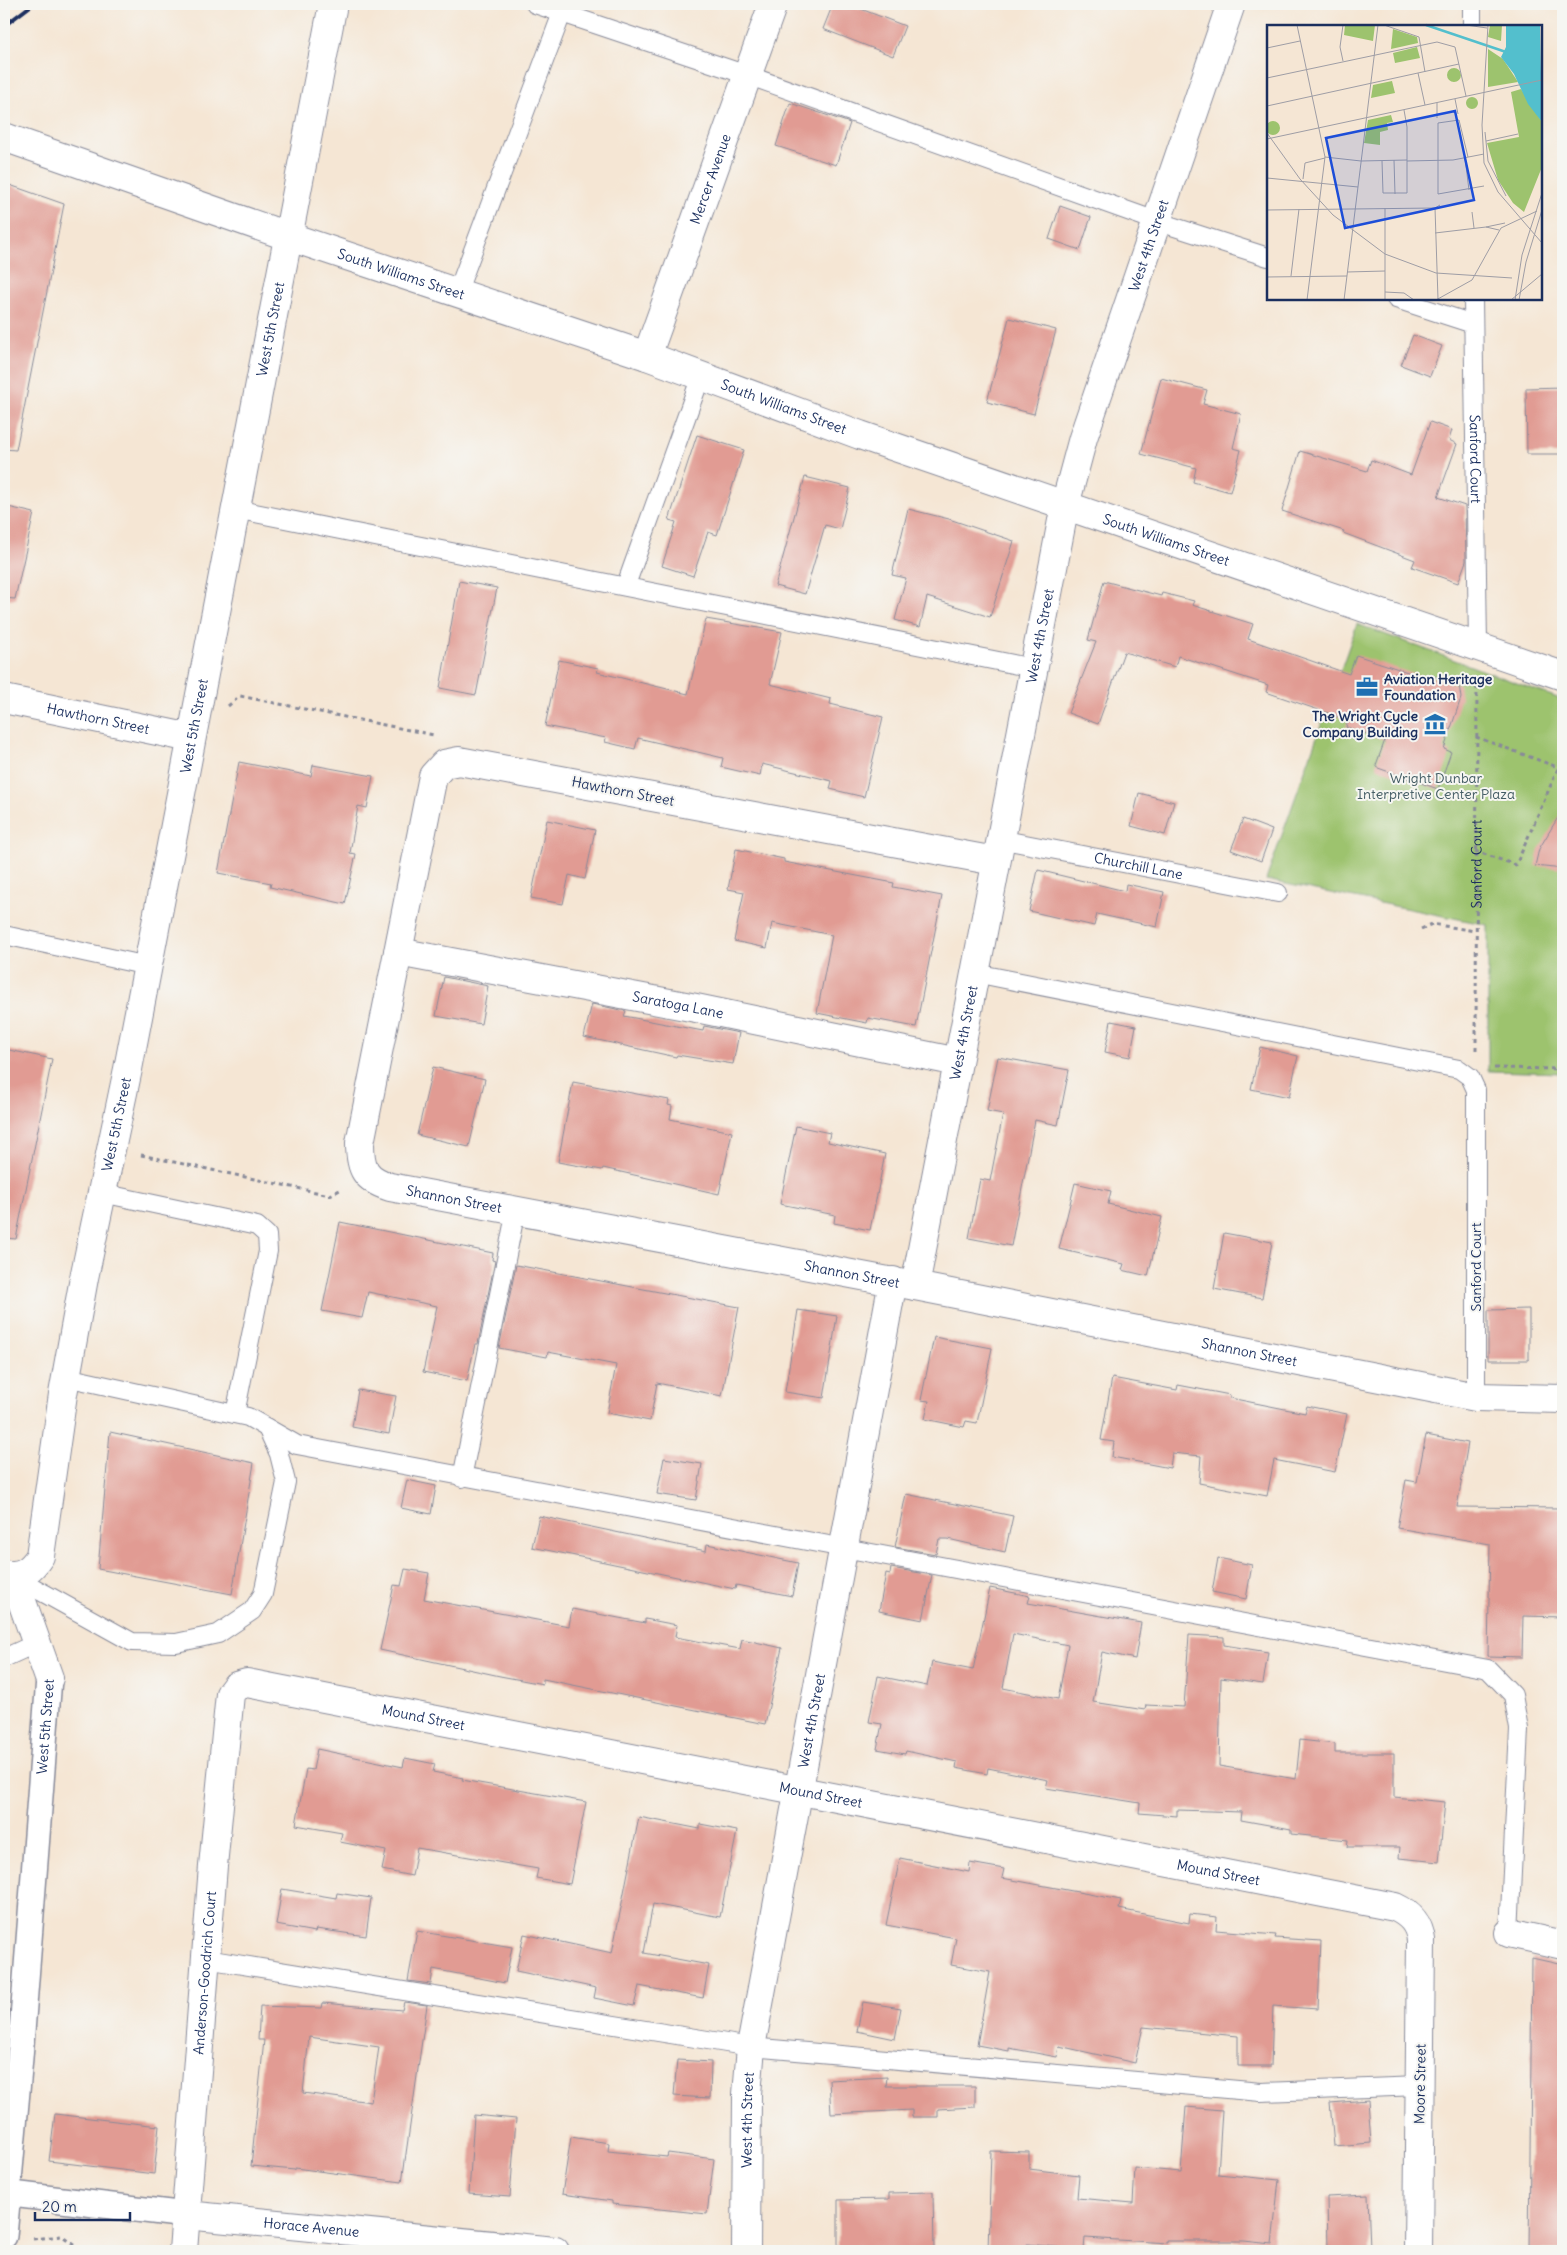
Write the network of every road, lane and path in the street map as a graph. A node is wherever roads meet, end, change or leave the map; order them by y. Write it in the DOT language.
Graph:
graph roads {
  1 [pos="333,4"];
  2 [pos="535,4"];
  3 [pos="773,4"];
  4 [pos="1231,4"];
  5 [pos="1472,4"];
  6 [pos="562,13"];
  7 [pos="1472,25"];
  8 [pos="747,75"];
  9 [pos="4,137"];
  10 [pos="1156,221"];
  11 [pos="287,236"];
  12 [pos="1267,257"];
  13 [pos="457,292"];
  14 [pos="1399,300"];
  15 [pos="1473,300"];
  16 [pos="1473,324"];
  17 [pos="647,356"];
  18 [pos="701,376"];
  19 [pos="1065,505"];
  20 [pos="235,509"];
  21 [pos="626,586"];
  22 [pos="1478,646"];
  23 [pos="1033,668"];
  24 [pos="1563,676"];
  25 [pos="4,699"];
  26 [pos="226,708"];
  27 [pos="1476,737"];
  28 [pos="192,738"];
  29 [pos="1563,757"];
  30 [pos="444,764"];
  31 [pos="1560,768"];
  32 [pos="997,850"];
  33 [pos="1475,851"];
  34 [pos="1278,893"];
  35 [pos="1421,929"];
  36 [pos="1475,931"];
  37 [pos="4,935"];
  38 [pos="398,952"];
  39 [pos="148,966"];
  40 [pos="975,973"];
  41 [pos="958,1062"];
  42 [pos="1563,1069"];
  43 [pos="1473,1072"];
  44 [pos="111,1149"];
  45 [pos="367,1174"];
  46 [pos="102,1193"];
  47 [pos="516,1210"];
  48 [pos="904,1284"];
  49 [pos="66,1377"];
  50 [pos="1476,1397"];
  51 [pos="1563,1399"];
  52 [pos="235,1414"];
  53 [pos="267,1428"];
  54 [pos="462,1478"];
  55 [pos="844,1549"];
  56 [pos="9,1575"];
  57 [pos="37,1643"];
  58 [pos="4,1658"];
  59 [pos="49,1678"];
  60 [pos="230,1694"];
  61 [pos="797,1790"];
  62 [pos="1413,1918"];
  63 [pos="1509,1933"];
  64 [pos="1563,1945"];
  65 [pos="206,1959"];
  66 [pos="751,2046"];
  67 [pos="1420,2086"];
  68 [pos="6,2193"];
  69 [pos="186,2215"];
  70 [pos="4,2236"];
  71 [pos="32,2239"];
  72 [pos="82,2251"];
  73 [pos="183,2251"];
  74 [pos="555,2251"];
  75 [pos="746,2251"];
  76 [pos="1418,2251"];
  1 -- 11 [label="street, West 5th Street"];
  2 -- 6 [label="lane"];
  3 -- 8 [label="street, Mercer Avenue"];
  4 -- 10 [label="street, West 4th Street"];
  5 -- 7 [label="lane"];
  6 -- 8 [label="lane"];
  6 -- 13 [label="lane"];
  8 -- 10 [label="lane"];
  8 -- 17 [label="street, Mercer Avenue"];
  9 -- 11 [label="street, South Williams Street"];
  10 -- 12 [label="lane"];
  10 -- 19 [label="street, West 4th Street"];
  11 -- 13 [label="street, South Williams Street"];
  11 -- 20 [label="street, West 5th Street"];
  13 -- 17 [label="street, South Williams Street"];
  14 -- 16 [label="lane"];
  15 -- 16 [label="lane, Sanford Court"];
  16 -- 22 [label="lane, Sanford Court"];
  17 -- 18 [label="street, South Williams Street"];
  18 -- 19 [label="street, South Williams Street"];
  18 -- 21 [label="lane"];
  19 -- 22 [label="street, South Williams Street"];
  19 -- 23 [label="street, West 4th Street"];
  20 -- 21 [label="lane"];
  20 -- 28 [label="street, West 5th Street"];
  21 -- 23 [label="lane"];
  22 -- 24 [label="street, South Williams Street"];
  22 -- 27 [label="path, Sanford Court"];
  23 -- 32 [label="street, West 4th Street"];
  25 -- 28 [label="street, Hawthorn Street"];
  26 -- 30 [label="path"];
  27 -- 31 [label="path"];
  27 -- 33 [label="path, Sanford Court"];
  28 -- 39 [label="street, West 5th Street"];
  29 -- 31 [label="path"];
  30 -- 32 [label="street, Hawthorn Street"];
  30 -- 38 [label="street"];
  31 -- 33 [label="path"];
  32 -- 34 [label="lane, Churchill Lane"];
  32 -- 40 [label="street, West 4th Street"];
  33 -- 36 [label="path, Sanford Court"];
  35 -- 36 [label="path"];
  36 -- 43 [label="path, Sanford Court"];
  37 -- 39 [label="lane"];
  38 -- 41 [label="street, Saratoga Lane"];
  38 -- 45 [label="street"];
  39 -- 44 [label="street, West 5th Street"];
  40 -- 41 [label="street, West 4th Street"];
  40 -- 43 [label="lane"];
  41 -- 48 [label="street, West 4th Street"];
  42 -- 43 [label="path"];
  43 -- 50 [label="lane, Sanford Court"];
  44 -- 45 [label="path"];
  44 -- 46 [label="street, West 5th Street"];
  45 -- 47 [label="street, Shannon Street"];
  46 -- 49 [label="street, West 5th Street"];
  46 -- 52 [label="lane"];
  47 -- 48 [label="street, Shannon Street"];
  47 -- 54 [label="lane"];
  48 -- 50 [label="street, Shannon Street"];
  48 -- 55 [label="street, West 4th Street"];
  49 -- 52 [label="lane"];
  49 -- 56 [label="street, West 5th Street"];
  50 -- 51 [label="street, Shannon Street"];
  52 -- 53 [label="lane"];
  53 -- 54 [label="lane"];
  53 -- 56 [label="lane"];
  54 -- 55 [label="lane"];
  55 -- 61 [label="street, West 4th Street"];
  55 -- 63 [label="lane"];
  56 -- 57 [label="street, West 5th Street"];
  57 -- 58 [label="lane"];
  57 -- 59 [label="street, West 5th Street"];
  59 -- 68 [label="street, West 5th Street"];
  60 -- 61 [label="street, Mound Street"];
  60 -- 65 [label="street, Anderson-Goodrich Court"];
  61 -- 62 [label="street, Mound Street"];
  61 -- 66 [label="street, West 4th Street"];
  62 -- 67 [label="street, Moore Street"];
  63 -- 64 [label="street"];
  65 -- 66 [label="lane"];
  65 -- 69 [label="street, Anderson-Goodrich Court"];
  66 -- 67 [label="lane"];
  66 -- 75 [label="street, West 4th Street"];
  67 -- 76 [label="street, Moore Street"];
  68 -- 69 [label="street"];
  68 -- 70 [label="street, West 5th Street"];
  69 -- 73 [label="street, Anderson-Goodrich Court"];
  69 -- 74 [label="street, Horace Avenue"];
  71 -- 72 [label="path"];
}
